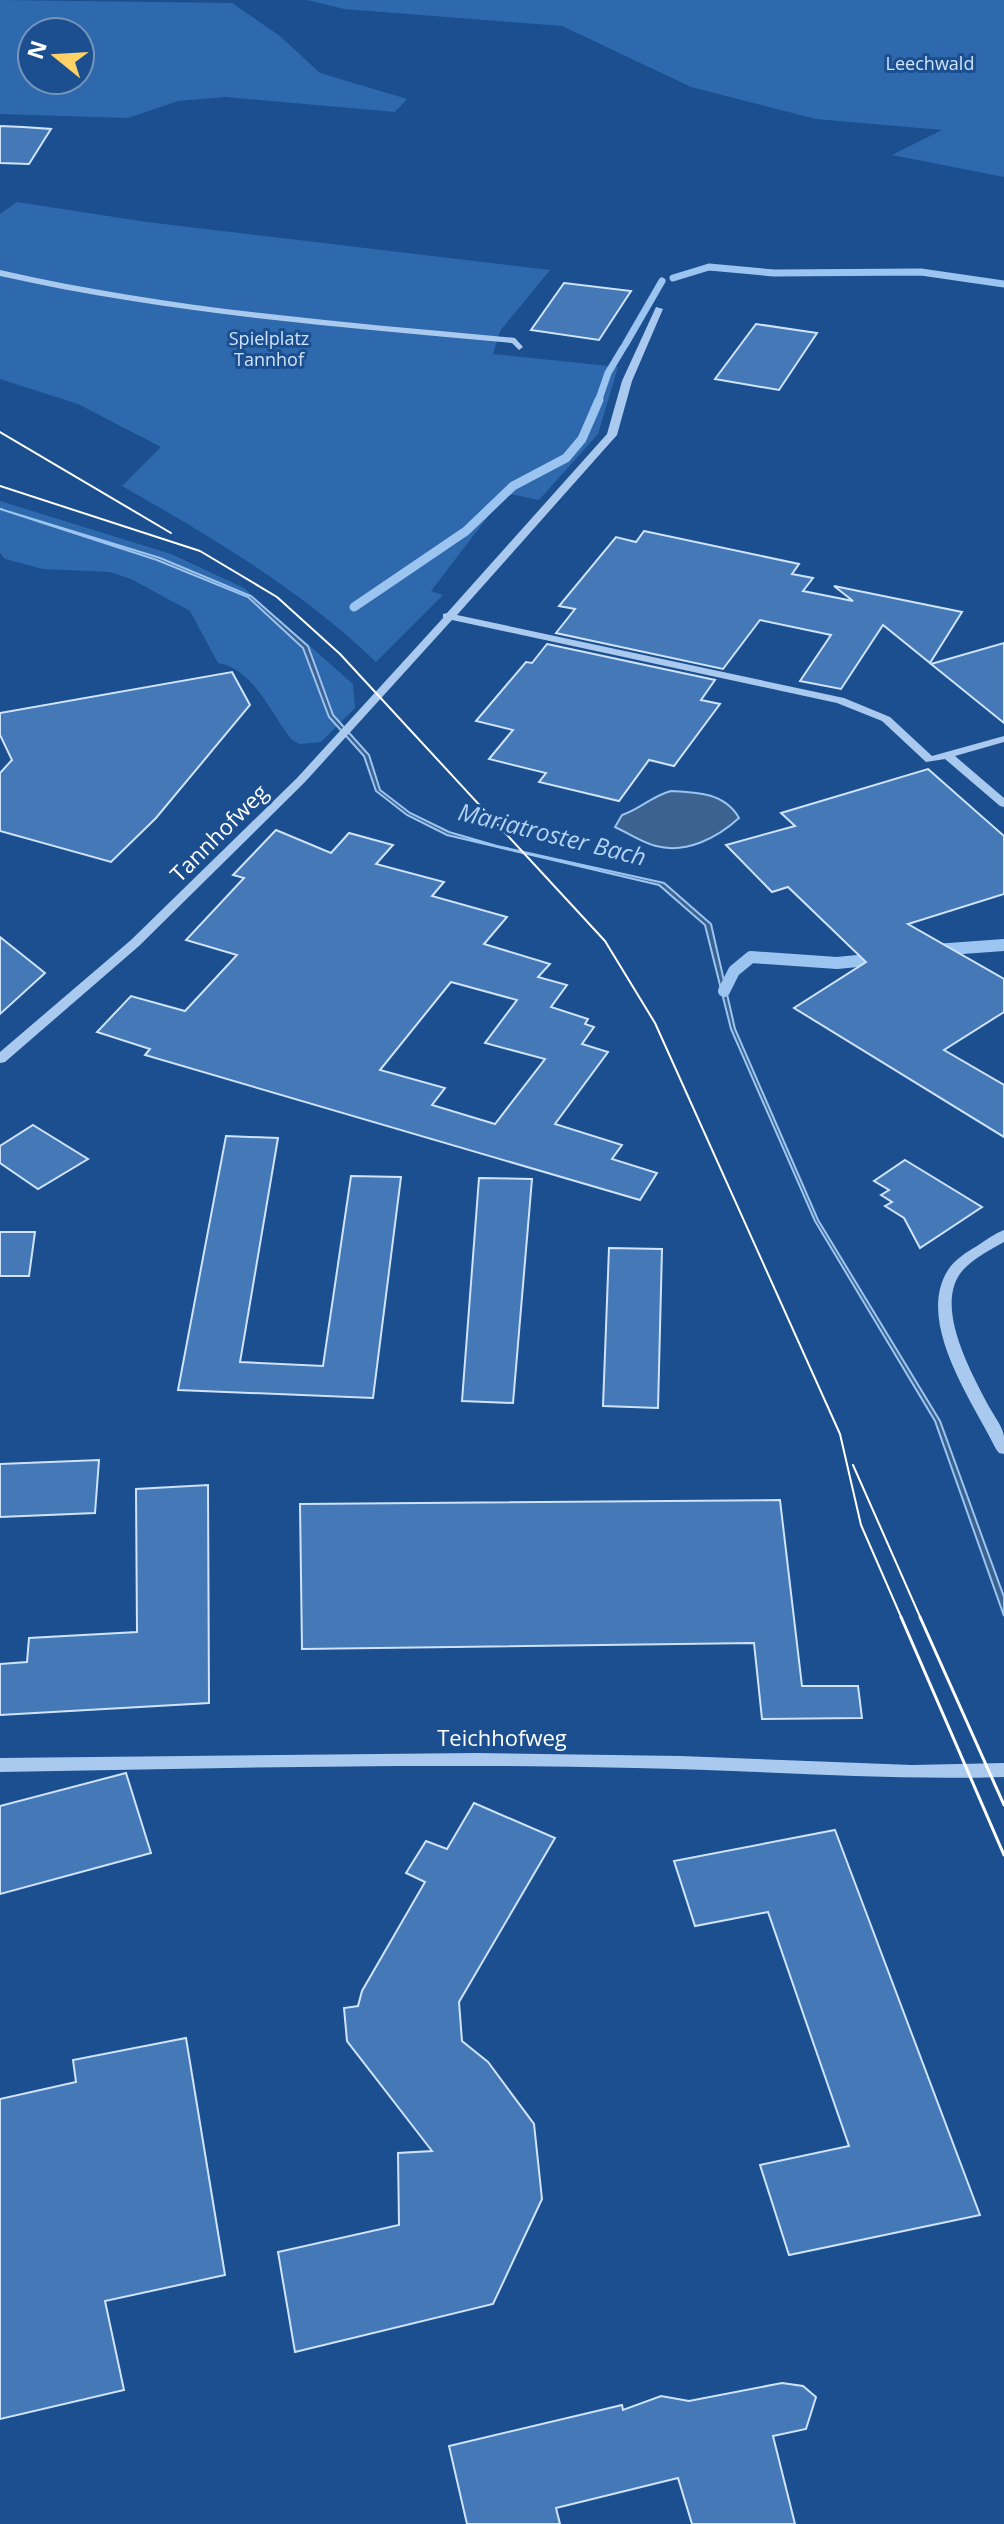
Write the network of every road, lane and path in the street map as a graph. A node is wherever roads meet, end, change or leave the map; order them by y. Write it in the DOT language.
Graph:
graph roads {
  1 [pos="0,273"];
  2 [pos="659,309"];
  3 [pos="519,347"];
  4 [pos="447,616"];
  5 [pos="1004,739"];
  6 [pos="948,756"];
  7 [pos="1004,804"];
  8 [pos="0,1059"];
  9 [pos="1004,1235"];
  10 [pos="1004,1449"];
  11 [pos="0,1765"];
  12 [pos="1004,1770"];
  1 -- 3 [label="street"];
  2 -- 4 [label="street, Tannhofweg"];
  4 -- 6 [label="street"];
  4 -- 8 [label="street, Tannhofweg"];
  5 -- 6 [label="street"];
  6 -- 7 [label="street"];
  9 -- 10 [label="street"];
  11 -- 12 [label="street, Teichhofweg"];
}
